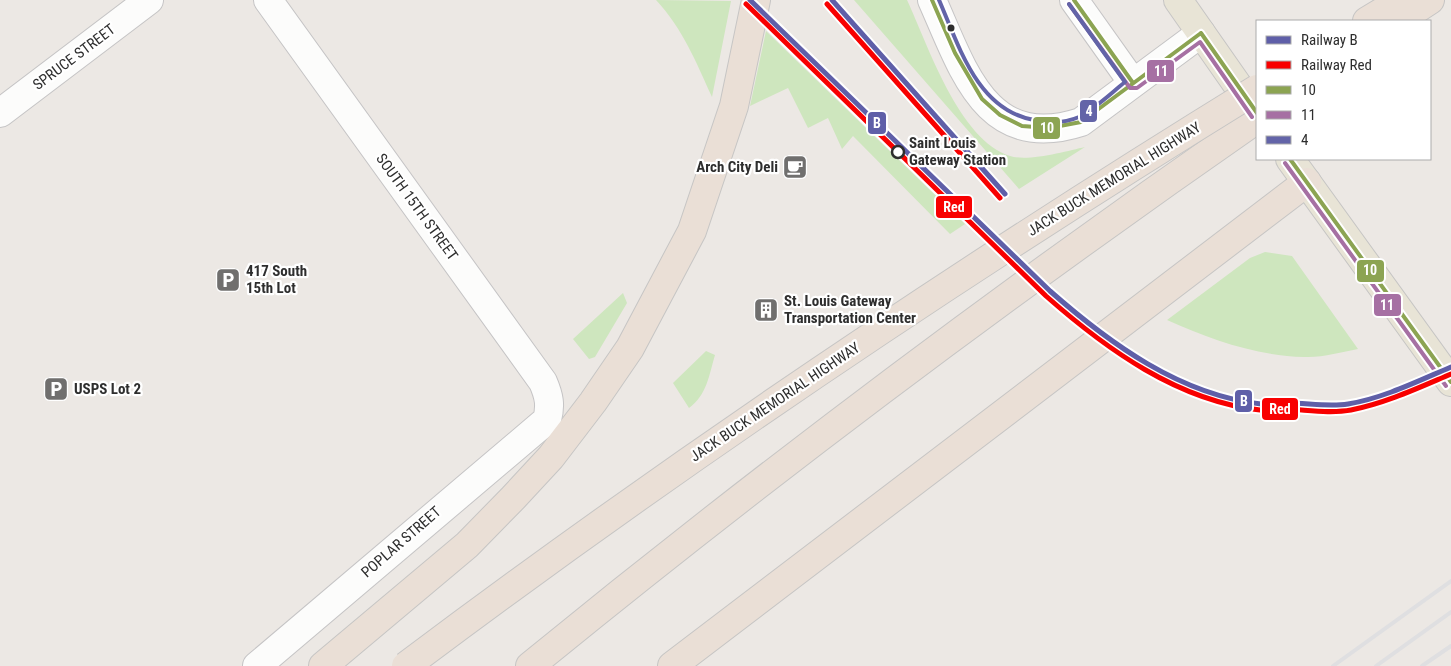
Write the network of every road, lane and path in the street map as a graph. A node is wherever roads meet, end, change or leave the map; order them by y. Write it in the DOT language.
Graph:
graph roads {
  1 [pos="148,0"];
  2 [pos="268,0"];
  3 [pos="756,0"];
  4 [pos="932,0"];
  5 [pos="1074,0"];
  6 [pos="1178,0"];
  7 [pos="1402,0"];
  8 [pos="1430,0"];
  9 [pos="1369,20"];
  10 [pos="1400,20"];
  11 [pos="1201,33"];
  12 [pos="1133,83"];
  13 [pos="1256,90"];
  14 [pos="1256,112"];
  15 [pos="0,114"];
  16 [pos="1256,120"];
  17 [pos="1291,160"];
  18 [pos="1307,182"];
  19 [pos="1451,382"];
  20 [pos="547,420"];
  21 [pos="257,666"];
  22 [pos="323,666"];
  23 [pos="406,666"];
  24 [pos="530,666"];
  25 [pos="672,666"];
  1 -- 15 [label="street, SPRUCE STREET"];
  2 -- 20 [label="street, SOUTH 15TH STREET"];
  3 -- 22 [label="highway"];
  4 -- 12 [label="street"];
  5 -- 12 [label="street"];
  6 -- 11 [label="main road"];
  7 -- 9 [label="highway"];
  8 -- 10 [label="highway"];
  11 -- 12 [label="street"];
  11 -- 14 [label="main road"];
  13 -- 23 [label="highway, JACK BUCK MEMORIAL HIGHWAY, bridge"];
  16 -- 24 [label="highway, JACK BUCK MEMORIAL HIGHWAY"];
  17 -- 18 [label="main road"];
  18 -- 19 [label="main road"];
  18 -- 25 [label="highway"];
  20 -- 21 [label="street, POPLAR STREET"];
}
